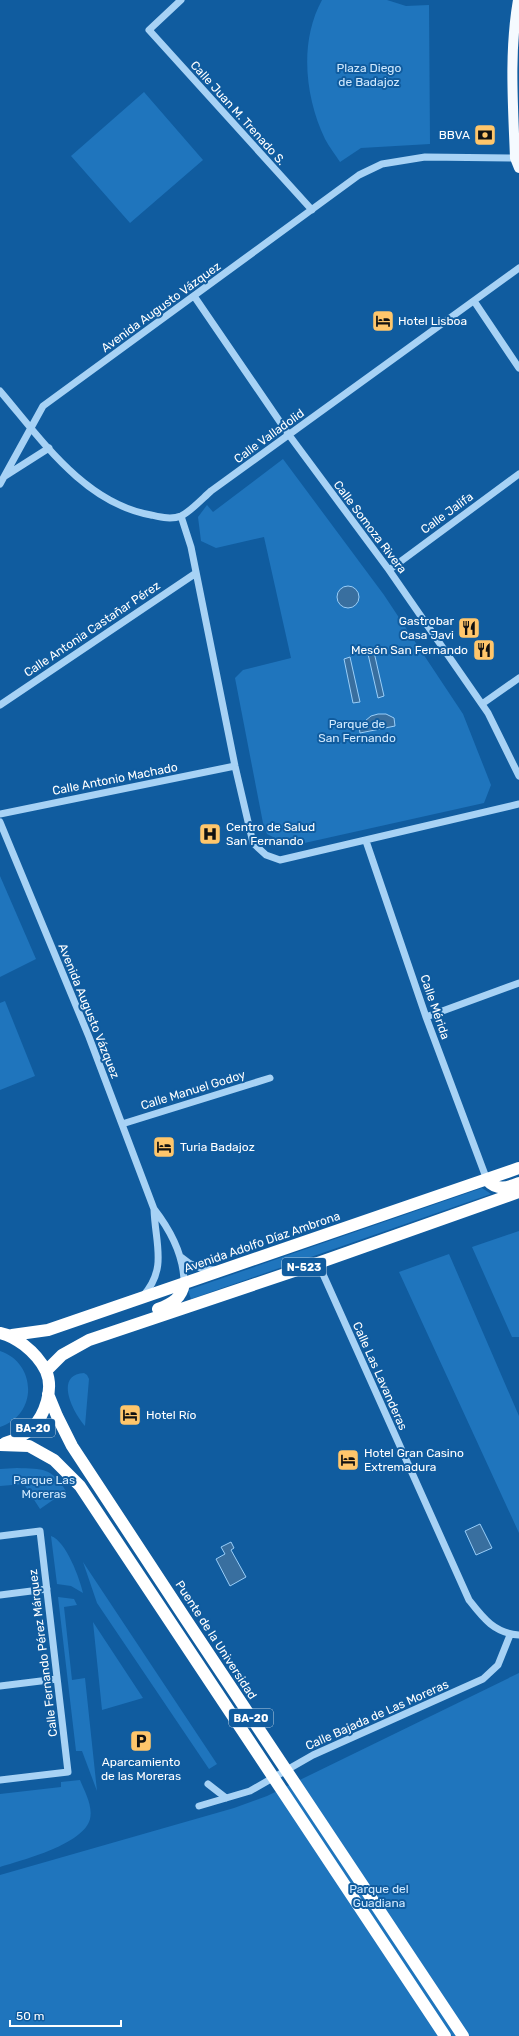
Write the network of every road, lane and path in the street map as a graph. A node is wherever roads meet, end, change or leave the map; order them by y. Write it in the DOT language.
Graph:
graph roads {
  1 [pos="181,0"];
  2 [pos="518,0"];
  3 [pos="517,158"];
  4 [pos="519,168"];
  5 [pos="312,210"];
  6 [pos="519,268"];
  7 [pos="194,296"];
  8 [pos="474,301"];
  9 [pos="519,368"];
  10 [pos="0,391"];
  11 [pos="30,428"];
  12 [pos="289,435"];
  13 [pos="49,448"];
  14 [pos="519,474"];
  15 [pos="2,480"];
  16 [pos="181,516"];
  17 [pos="388,570"];
  18 [pos="196,573"];
  19 [pos="519,678"];
  20 [pos="482,704"];
  21 [pos="0,705"];
  22 [pos="235,766"];
  23 [pos="519,776"];
  24 [pos="519,804"];
  25 [pos="0,814"];
  26 [pos="0,822"];
  27 [pos="366,841"];
  28 [pos="519,983"];
  29 [pos="426,1016"];
  30 [pos="270,1078"];
  31 [pos="122,1124"];
  32 [pos="519,1168"];
  33 [pos="487,1180"];
  34 [pos="519,1183"];
  35 [pos="519,1192"];
  36 [pos="154,1209"];
  37 [pos="180,1257"];
  38 [pos="318,1263"];
  39 [pos="228,1268"];
  40 [pos="184,1283"];
  41 [pos="141,1298"];
  42 [pos="6,1334"];
  43 [pos="89,1340"];
  44 [pos="46,1372"];
  45 [pos="48,1394"];
  46 [pos="0,1445"];
  47 [pos="0,1536"];
  48 [pos="47,1589"];
  49 [pos="0,1595"];
  50 [pos="510,1635"];
  51 [pos="519,1635"];
  52 [pos="57,1679"];
  53 [pos="0,1686"];
  54 [pos="0,1780"];
  55 [pos="208,1784"];
  56 [pos="226,1798"];
  57 [pos="198,1806"];
  58 [pos="445,2036"];
  59 [pos="463,2036"];
  1 -- 5 [label="street, Calle Juan M. Trenado S."];
  2 -- 3 [label="main road"];
  3 -- 4 [label="main road"];
  3 -- 5 [label="street, Avenida Augusto Vázquez"];
  5 -- 7 [label="street, Avenida Augusto Vázquez"];
  6 -- 8 [label="street, Calle Valladolid"];
  7 -- 11 [label="street, Avenida Augusto Vázquez"];
  7 -- 12 [label="street, Calle Somoza Rivera"];
  8 -- 9 [label="street"];
  8 -- 12 [label="street, Calle Valladolid"];
  10 -- 11 [label="street"];
  11 -- 13 [label="street"];
  11 -- 15 [label="street, Avenida Augusto Vázquez"];
  12 -- 16 [label="street, Calle Valladolid"];
  12 -- 17 [label="street, Calle Somoza Rivera"];
  13 -- 15 [label="street, Avenida Augusto Vázquez"];
  13 -- 16 [label="street"];
  14 -- 17 [label="street, Calle Jalifa"];
  16 -- 18 [label="street"];
  17 -- 20 [label="street, Calle Somoza Rivera"];
  18 -- 21 [label="street, Calle Antonia Castañar Pérez"];
  18 -- 22 [label="street"];
  19 -- 20 [label="street"];
  20 -- 23 [label="street, Calle Somoza Rivera"];
  22 -- 25 [label="street, Calle Antonio Machado"];
  22 -- 27 [label="street"];
  24 -- 27 [label="street"];
  26 -- 31 [label="street, Avenida Augusto Vázquez"];
  27 -- 29 [label="street, Calle Mérida"];
  28 -- 29 [label="street"];
  29 -- 33 [label="street, Calle Mérida"];
  30 -- 31 [label="street, Calle Manuel Godoy"];
  31 -- 36 [label="street, Avenida Augusto Vázquez"];
  32 -- 33 [label="highway, Avenida Adolfo Díaz Ambrona / N-523"];
  33 -- 34 [label="highway"];
  33 -- 39 [label="highway, Avenida Adolfo Díaz Ambrona / N-523"];
  35 -- 38 [label="highway, N-523"];
  36 -- 37 [label="street, Avenida Augusto Vázquez"];
  36 -- 41 [label="street, Avenida Augusto Vázquez"];
  37 -- 39 [label="street"];
  37 -- 40 [label="street, Avenida Augusto Vázquez"];
  38 -- 43 [label="highway, N-523"];
  38 -- 50 [label="street, Calle Las Lavanderas"];
  39 -- 40 [label="highway, Avenida Adolfo Díaz Ambrona / N-523"];
  40 -- 41 [label="highway, Avenida Adolfo Díaz Ambrona / N-523"];
  40 -- 43 [label="highway"];
  41 -- 42 [label="highway, Avenida Adolfo Díaz Ambrona / N-523"];
  42 -- 44 [label="highway, BA-20"];
  43 -- 44 [label="highway, N-523"];
  44 -- 45 [label="highway, BA-20"];
  45 -- 46 [label="highway, BA-20"];
  45 -- 59 [label="highway, Puente de la Universidad / BA-20"];
  46 -- 58 [label="highway, BA-20"];
  47 -- 48 [label="street, Calle Fernando Pérez Márquez"];
  48 -- 49 [label="street"];
  48 -- 52 [label="street, Calle Fernando Pérez Márquez"];
  50 -- 51 [label="street"];
  50 -- 56 [label="street, Calle Bajada de Las Moreras"];
  52 -- 53 [label="street"];
  52 -- 54 [label="street, Calle Fernando Pérez Márquez"];
  55 -- 56 [label="street"];
  56 -- 57 [label="street, Calle Bajada de Las Moreras"];
}
